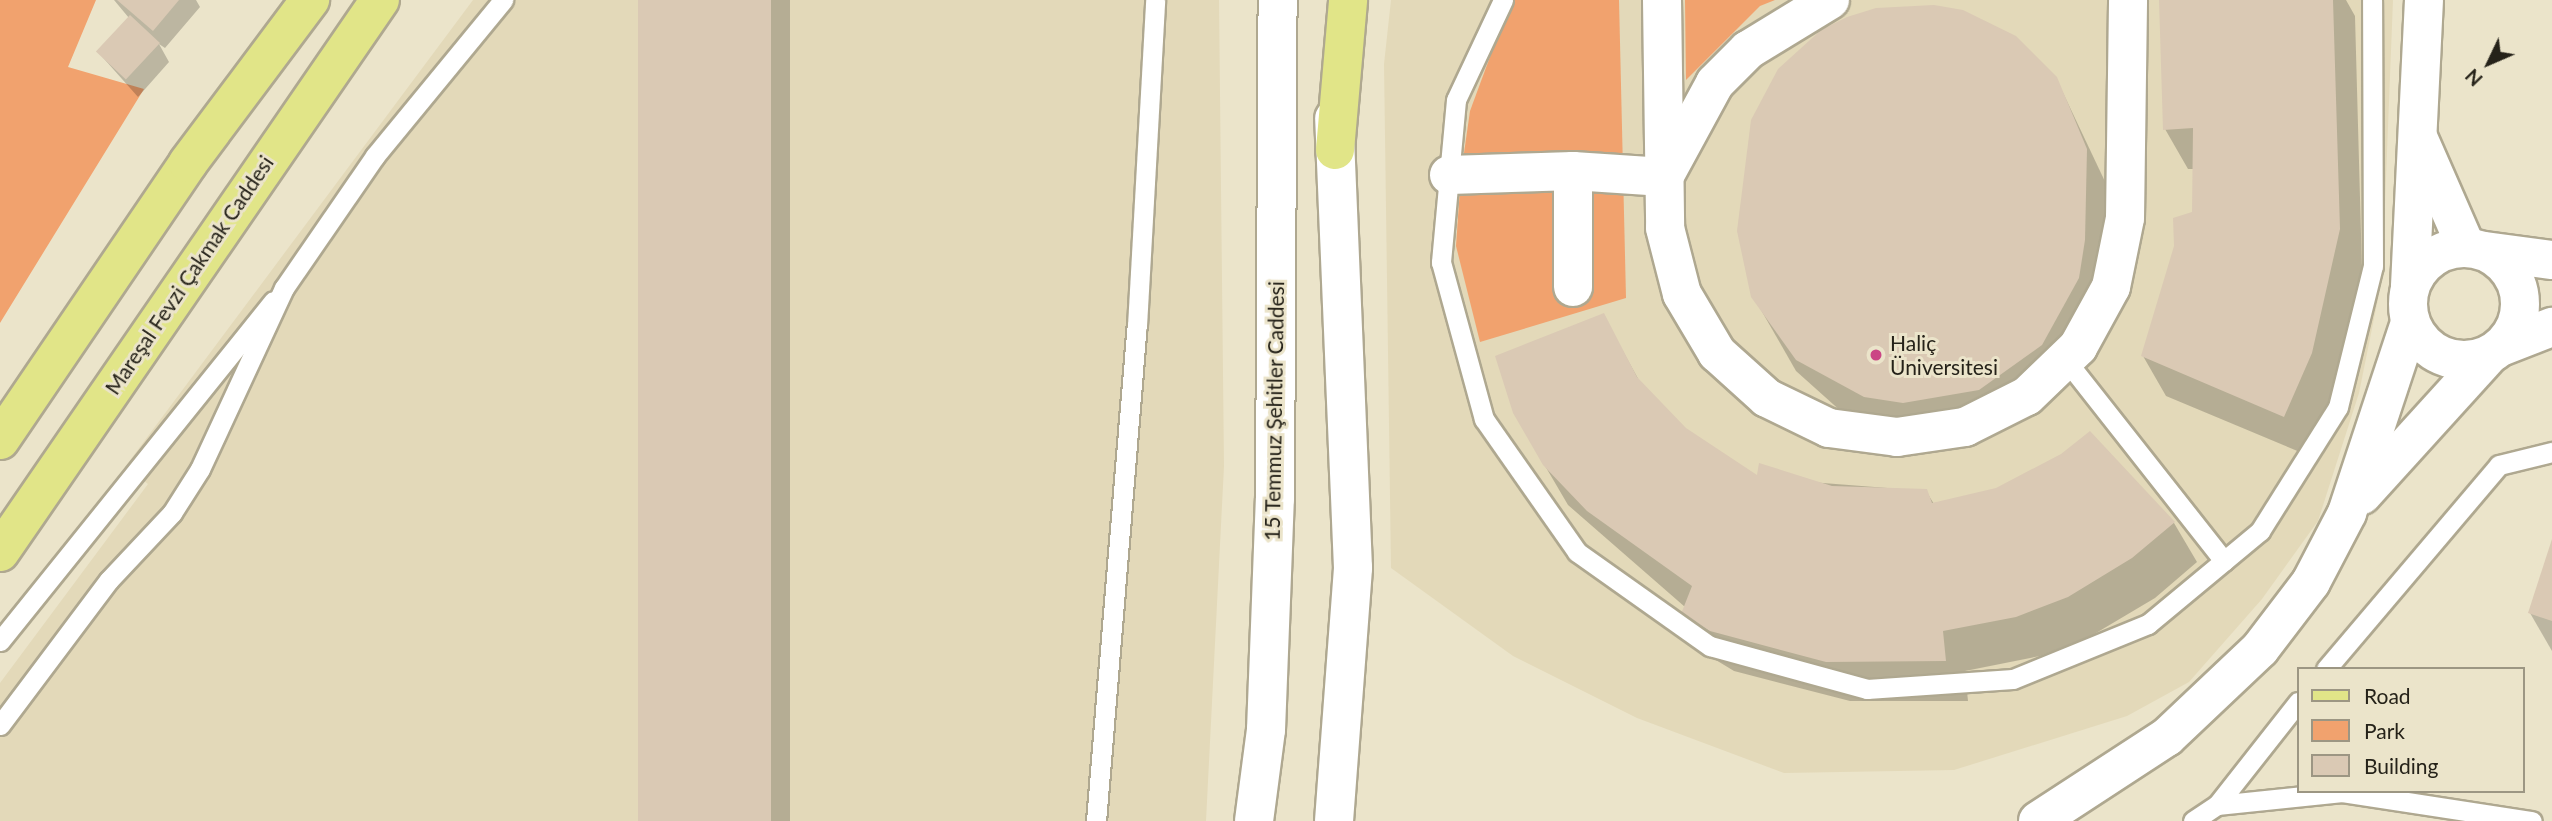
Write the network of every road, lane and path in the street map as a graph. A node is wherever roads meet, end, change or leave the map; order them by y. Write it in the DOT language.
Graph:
graph roads {
  1 [pos="310,0"];
  2 [pos="380,0"];
  3 [pos="503,0"];
  4 [pos="1155,0"];
  5 [pos="1278,0"];
  6 [pos="1333,0"];
  7 [pos="1348,0"];
  8 [pos="1503,0"];
  9 [pos="1662,0"];
  10 [pos="1830,0"];
  11 [pos="2129,0"];
  12 [pos="2372,0"];
  13 [pos="2424,0"];
  14 [pos="2413,125"];
  15 [pos="1335,150"];
  16 [pos="1573,170"];
  17 [pos="1450,176"];
  18 [pos="1664,177"];
  19 [pos="2475,249"];
  20 [pos="2552,260"];
  21 [pos="1573,287"];
  22 [pos="284,288"];
  23 [pos="2410,304"];
  24 [pos="2552,327"];
  25 [pos="2496,351"];
  26 [pos="2065,359"];
  27 [pos="0,440"];
  28 [pos="2552,452"];
  29 [pos="2347,513"];
  30 [pos="0,552"];
  31 [pos="2224,561"];
  32 [pos="0,641"];
  33 [pos="2328,667"];
  34 [pos="2296,705"];
  35 [pos="0,725"];
  36 [pos="2332,793"];
  37 [pos="2349,793"];
  38 [pos="2217,805"];
  39 [pos="1096,821"];
  40 [pos="1254,821"];
  41 [pos="1334,821"];
  42 [pos="2038,821"];
  43 [pos="2193,821"];
  44 [pos="2532,821"];
  1 -- 27 [label="main road"];
  2 -- 30 [label="main road, Mareşal Fevzi Çakmak Caddesi"];
  3 -- 22 [label="lane"];
  4 -- 39 [label="lane"];
  5 -- 40 [label="street, 15 Temmuz Şehitler Caddesi"];
  6 -- 15 [label="street"];
  7 -- 15 [label="main road"];
  8 -- 17 [label="lane"];
  9 -- 18 [label="street"];
  10 -- 18 [label="street"];
  11 -- 26 [label="street"];
  12 -- 31 [label="lane"];
  13 -- 14 [label="street"];
  14 -- 19 [label="street"];
  14 -- 23 [label="street"];
  15 -- 41 [label="street"];
  16 -- 17 [label="street"];
  16 -- 18 [label="street"];
  16 -- 21 [label="street"];
  17 -- 31 [label="lane"];
  18 -- 26 [label="street"];
  19 -- 20 [label="street"];
  19 -- 23 [label="street"];
  19 -- 25 [label="street"];
  22 -- 32 [label="lane"];
  22 -- 35 [label="lane"];
  23 -- 25 [label="street"];
  23 -- 29 [label="street"];
  24 -- 25 [label="street"];
  25 -- 29 [label="street"];
  26 -- 31 [label="lane"];
  28 -- 33 [label="lane"];
  29 -- 42 [label="street"];
  34 -- 38 [label="lane"];
  36 -- 38 [label="lane"];
  37 -- 44 [label="lane"];
  38 -- 43 [label="lane"];
}
